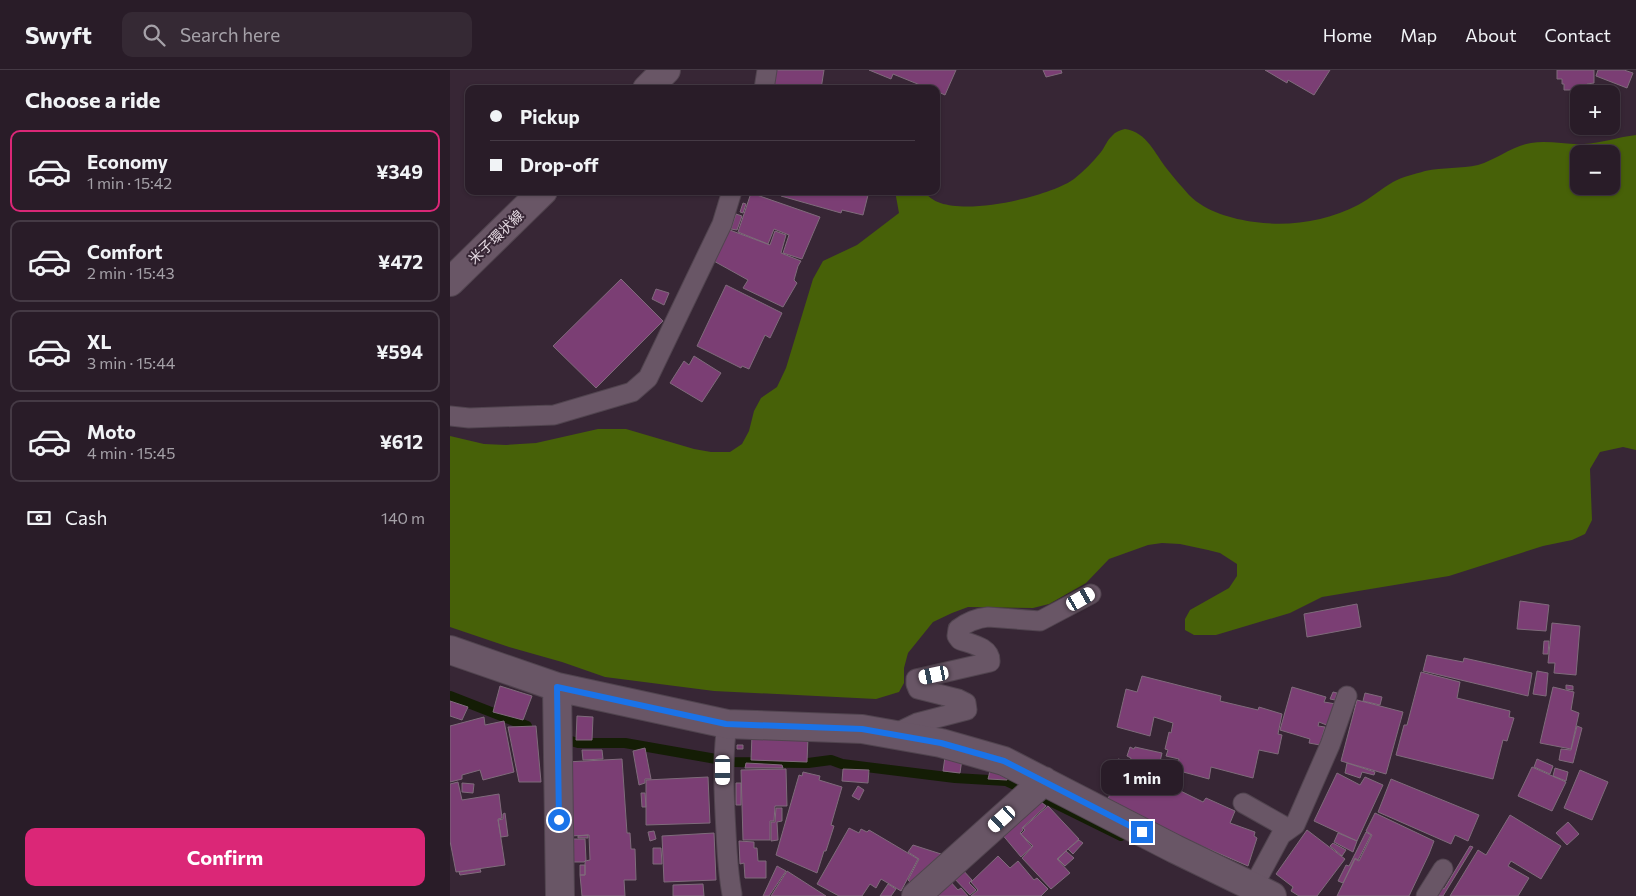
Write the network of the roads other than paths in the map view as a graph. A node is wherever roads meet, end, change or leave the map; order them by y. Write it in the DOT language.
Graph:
graph roads {
  1 [pos="666,70"];
  2 [pos="767,70"];
  3 [pos="651,85"];
  4 [pos="765,85"];
  5 [pos="538,195"];
  6 [pos="731,195"];
  7 [pos="450,282"];
  8 [pos="450,416"];
  9 [pos="1091,594"];
  10 [pos="450,650"];
  11 [pos="557,687"];
  12 [pos="1348,696"];
  13 [pos="726,724"];
  14 [pos="894,734"];
  15 [pos="1044,781"];
  16 [pos="1243,804"];
  17 [pos="1289,829"];
  18 [pos="1443,869"];
  19 [pos="1263,892"];
  20 [pos="732,894"];
  21 [pos="560,896"];
  22 [pos="916,896"];
  23 [pos="1426,896"];
  1 -- 3 [label="street"];
  2 -- 4 [label="lane"];
  5 -- 7 [label="street, 米子環状線"];
  6 -- 8 [label="lane"];
  9 -- 14 [label="lane"];
  10 -- 11 [label="street"];
  11 -- 13 [label="street"];
  11 -- 21 [label="street"];
  12 -- 17 [label="lane"];
  13 -- 14 [label="street"];
  13 -- 20 [label="lane"];
  14 -- 15 [label="street"];
  15 -- 19 [label="street"];
  15 -- 22 [label="street"];
  16 -- 17 [label="lane"];
  17 -- 19 [label="lane"];
  18 -- 23 [label="lane"];
}
